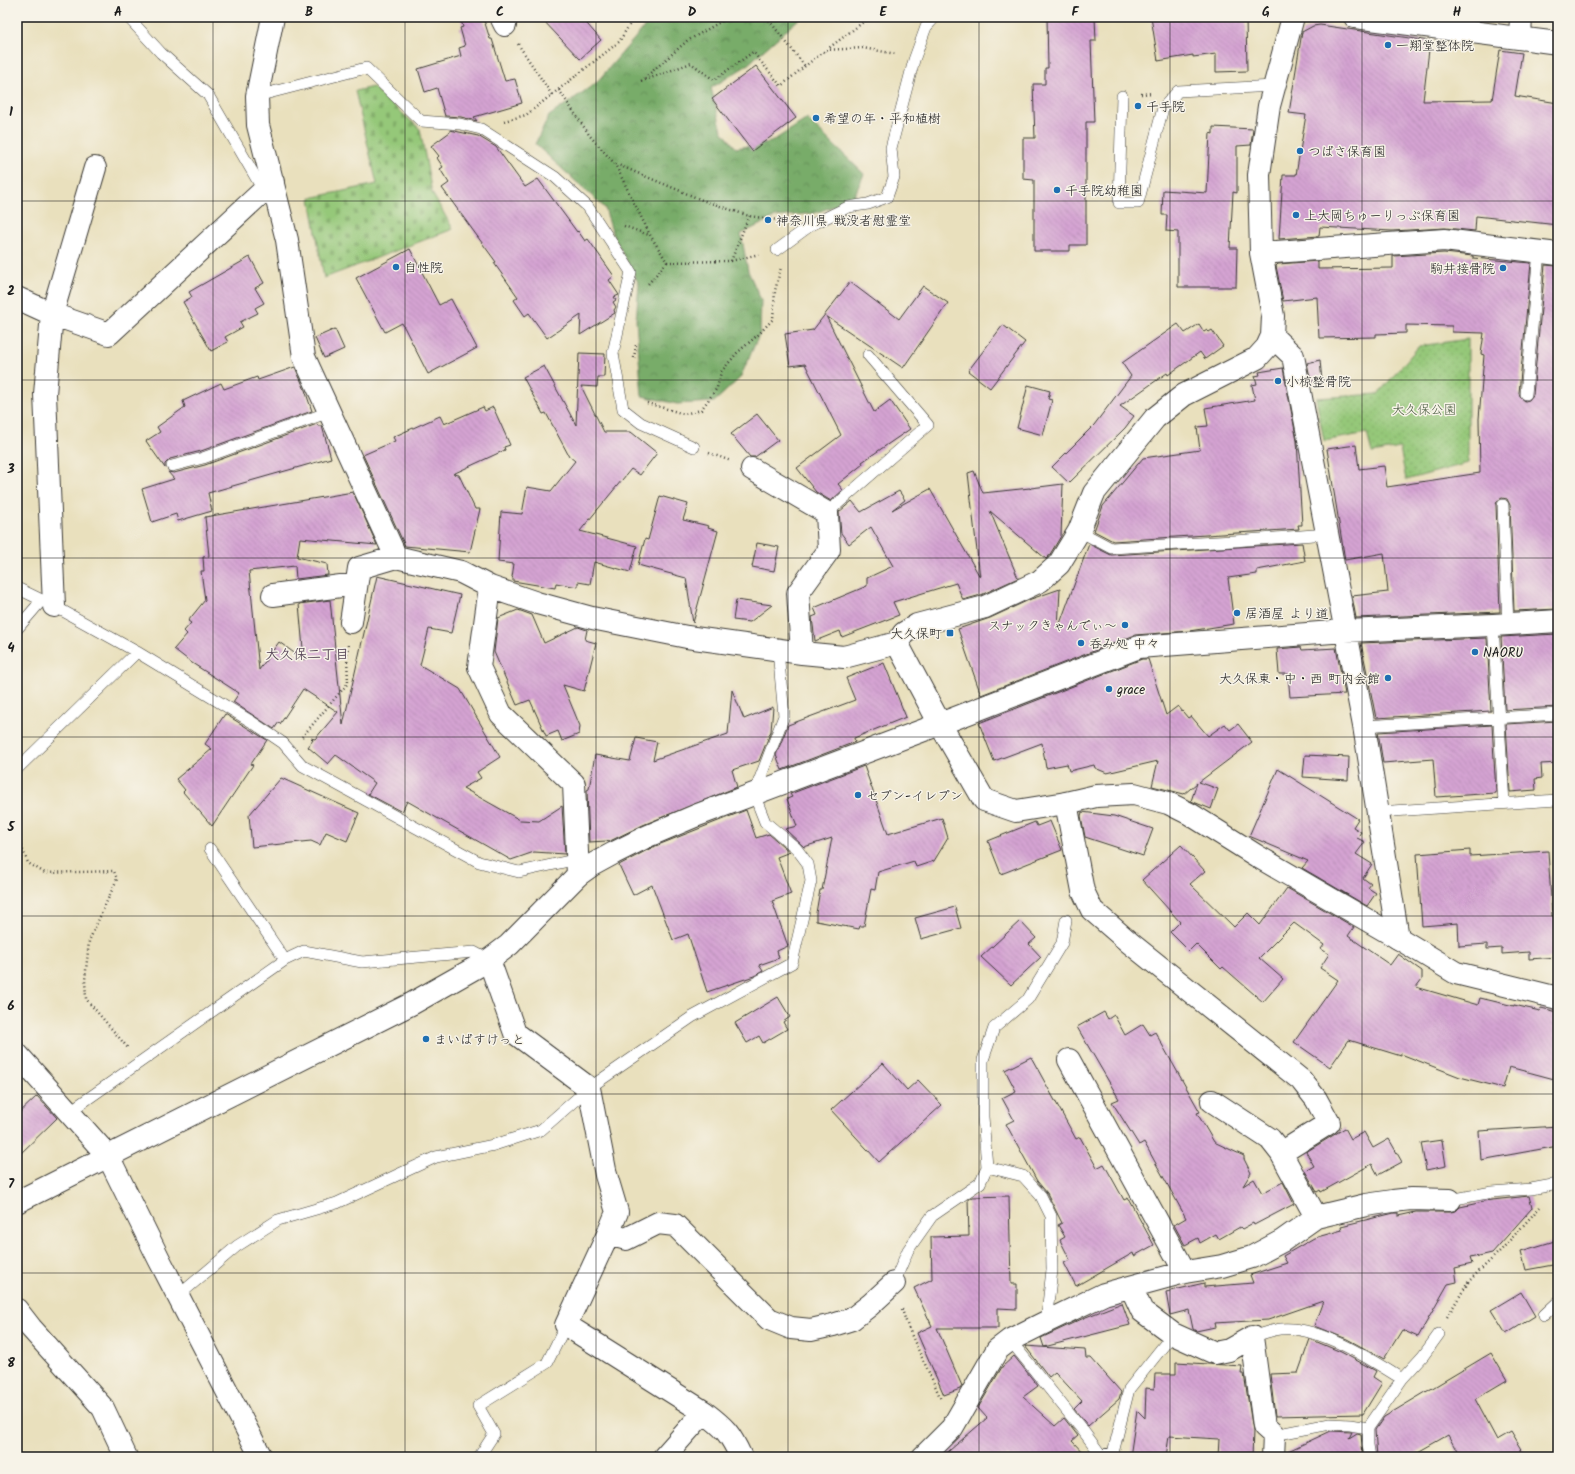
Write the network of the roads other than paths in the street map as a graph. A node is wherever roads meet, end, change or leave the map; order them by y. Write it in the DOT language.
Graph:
graph roads {
  1 [pos="128,17"];
  2 [pos="273,17"];
  3 [pos="935,17"];
  4 [pos="1293,17"];
  5 [pos="1355,17"];
  6 [pos="1520,27"];
  7 [pos="1558,42"];
  8 [pos="1274,86"];
  9 [pos="257,96"];
  10 [pos="1122,96"];
  11 [pos="95,168"];
  12 [pos="268,186"];
  13 [pos="777,250"];
  14 [pos="1261,253"];
  15 [pos="1549,253"];
  16 [pos="17,298"];
  17 [pos="52,314"];
  18 [pos="1272,336"];
  19 [pos="868,355"];
  20 [pos="1526,394"];
  21 [pos="329,412"];
  22 [pos="694,447"];
  23 [pos="172,466"];
  24 [pos="752,470"];
  25 [pos="1502,505"];
  26 [pos="827,513"];
  27 [pos="1079,531"];
  28 [pos="1326,534"];
  29 [pos="396,557"];
  30 [pos="356,584"];
  31 [pos="490,587"];
  32 [pos="17,588"];
  33 [pos="273,595"];
  34 [pos="48,603"];
  35 [pos="1558,621"];
  36 [pos="352,622"];
  37 [pos="1501,625"];
  38 [pos="17,629"];
  39 [pos="1345,631"];
  40 [pos="897,643"];
  41 [pos="778,650"];
  42 [pos="137,652"];
  43 [pos="802,653"];
  44 [pos="1558,714"];
  45 [pos="1499,719"];
  46 [pos="940,724"];
  47 [pos="1364,726"];
  48 [pos="17,769"];
  49 [pos="754,794"];
  50 [pos="1558,800"];
  51 [pos="1066,803"];
  52 [pos="1504,803"];
  53 [pos="1378,812"];
  54 [pos="210,849"];
  55 [pos="578,867"];
  56 [pos="1066,920"];
  57 [pos="1398,938"];
  58 [pos="285,960"];
  59 [pos="489,960"];
  60 [pos="1558,998"];
  61 [pos="17,1054"];
  62 [pos="1068,1060"];
  63 [pos="589,1088"];
  64 [pos="1212,1101"];
  65 [pos="69,1112"];
  66 [pos="1281,1154"];
  67 [pos="108,1156"];
  68 [pos="987,1167"];
  69 [pos="1557,1184"];
  70 [pos="1450,1200"];
  71 [pos="17,1202"];
  72 [pos="1316,1217"];
  73 [pos="608,1234"];
  74 [pos="1185,1272"];
  75 [pos="894,1283"];
  76 [pos="1131,1287"];
  77 [pos="178,1296"];
  78 [pos="1558,1302"];
  79 [pos="17,1310"];
  80 [pos="1544,1315"];
  81 [pos="1046,1322"];
  82 [pos="566,1325"];
  83 [pos="24,1334"];
  84 [pos="1173,1334"];
  85 [pos="1438,1334"];
  86 [pos="1252,1337"];
  87 [pos="1010,1340"];
  88 [pos="1402,1379"];
  89 [pos="704,1412"];
  90 [pos="1368,1428"];
  91 [pos="1274,1435"];
  92 [pos="126,1457"];
  93 [pos="262,1457"];
  94 [pos="479,1457"];
  95 [pos="664,1457"];
  96 [pos="741,1457"];
  97 [pos="923,1457"];
  98 [pos="1273,1457"];
  99 [pos="1370,1457"];
  1 -- 12 [label="lane"];
  2 -- 9 [label="street"];
  3 -- 13 [label="lane"];
  4 -- 8 [label="street"];
  5 -- 6 [label="street"];
  6 -- 7 [label="street"];
  8 -- 10 [label="lane"];
  8 -- 14 [label="street"];
  9 -- 12 [label="street"];
  9 -- 22 [label="lane"];
  11 -- 17 [label="street"];
  12 -- 17 [label="street"];
  12 -- 21 [label="street"];
  14 -- 15 [label="street"];
  14 -- 18 [label="street"];
  15 -- 20 [label="lane"];
  16 -- 17 [label="street"];
  17 -- 34 [label="street"];
  18 -- 27 [label="street"];
  18 -- 28 [label="street"];
  19 -- 26 [label="lane"];
  21 -- 23 [label="lane"];
  21 -- 29 [label="street"];
  24 -- 26 [label="street"];
  25 -- 37 [label="lane"];
  26 -- 43 [label="street"];
  27 -- 28 [label="lane"];
  27 -- 40 [label="street"];
  28 -- 39 [label="street"];
  29 -- 30 [label="street"];
  29 -- 31 [label="street"];
  30 -- 33 [label="street"];
  30 -- 36 [label="street"];
  31 -- 41 [label="street"];
  31 -- 55 [label="street"];
  32 -- 34 [label="lane"];
  34 -- 38 [label="lane"];
  34 -- 42 [label="lane"];
  35 -- 37 [label="street"];
  37 -- 39 [label="street"];
  37 -- 45 [label="lane"];
  39 -- 46 [label="street"];
  39 -- 47 [label="street"];
  40 -- 43 [label="street"];
  40 -- 46 [label="street"];
  41 -- 43 [label="street"];
  41 -- 49 [label="lane"];
  42 -- 48 [label="lane"];
  42 -- 55 [label="lane"];
  44 -- 45 [label="lane"];
  45 -- 47 [label="lane"];
  45 -- 52 [label="lane"];
  46 -- 49 [label="street"];
  46 -- 51 [label="street"];
  47 -- 53 [label="street"];
  49 -- 55 [label="street"];
  49 -- 63 [label="lane"];
  50 -- 52 [label="lane"];
  51 -- 57 [label="street"];
  51 -- 66 [label="street"];
  52 -- 53 [label="lane"];
  53 -- 57 [label="street"];
  54 -- 58 [label="lane"];
  55 -- 59 [label="street"];
  56 -- 68 [label="lane"];
  57 -- 60 [label="street"];
  58 -- 59 [label="lane"];
  58 -- 65 [label="lane"];
  59 -- 63 [label="street"];
  59 -- 67 [label="street"];
  61 -- 65 [label="street"];
  62 -- 74 [label="street"];
  63 -- 73 [label="street"];
  63 -- 77 [label="lane"];
  64 -- 66 [label="street"];
  65 -- 67 [label="street"];
  66 -- 72 [label="street"];
  67 -- 71 [label="street"];
  67 -- 77 [label="street"];
  68 -- 75 [label="lane"];
  68 -- 81 [label="lane"];
  69 -- 70 [label="lane"];
  70 -- 72 [label="street"];
  72 -- 74 [label="street"];
  73 -- 75 [label="street"];
  73 -- 82 [label="street"];
  74 -- 76 [label="street"];
  76 -- 81 [label="street"];
  76 -- 84 [label="street"];
  77 -- 93 [label="street"];
  78 -- 80 [label="lane"];
  79 -- 83 [label="street"];
  81 -- 87 [label="street"];
  82 -- 89 [label="street"];
  82 -- 94 [label="lane"];
  83 -- 92 [label="street"];
  84 -- 86 [label="street"];
  84 -- 87 [label="lane"];
  85 -- 88 [label="lane"];
  86 -- 88 [label="lane"];
  86 -- 91 [label="street"];
  87 -- 97 [label="street"];
  88 -- 90 [label="lane"];
  89 -- 95 [label="street"];
  89 -- 96 [label="street"];
  90 -- 91 [label="lane"];
  90 -- 99 [label="lane"];
  91 -- 98 [label="street"];
}
